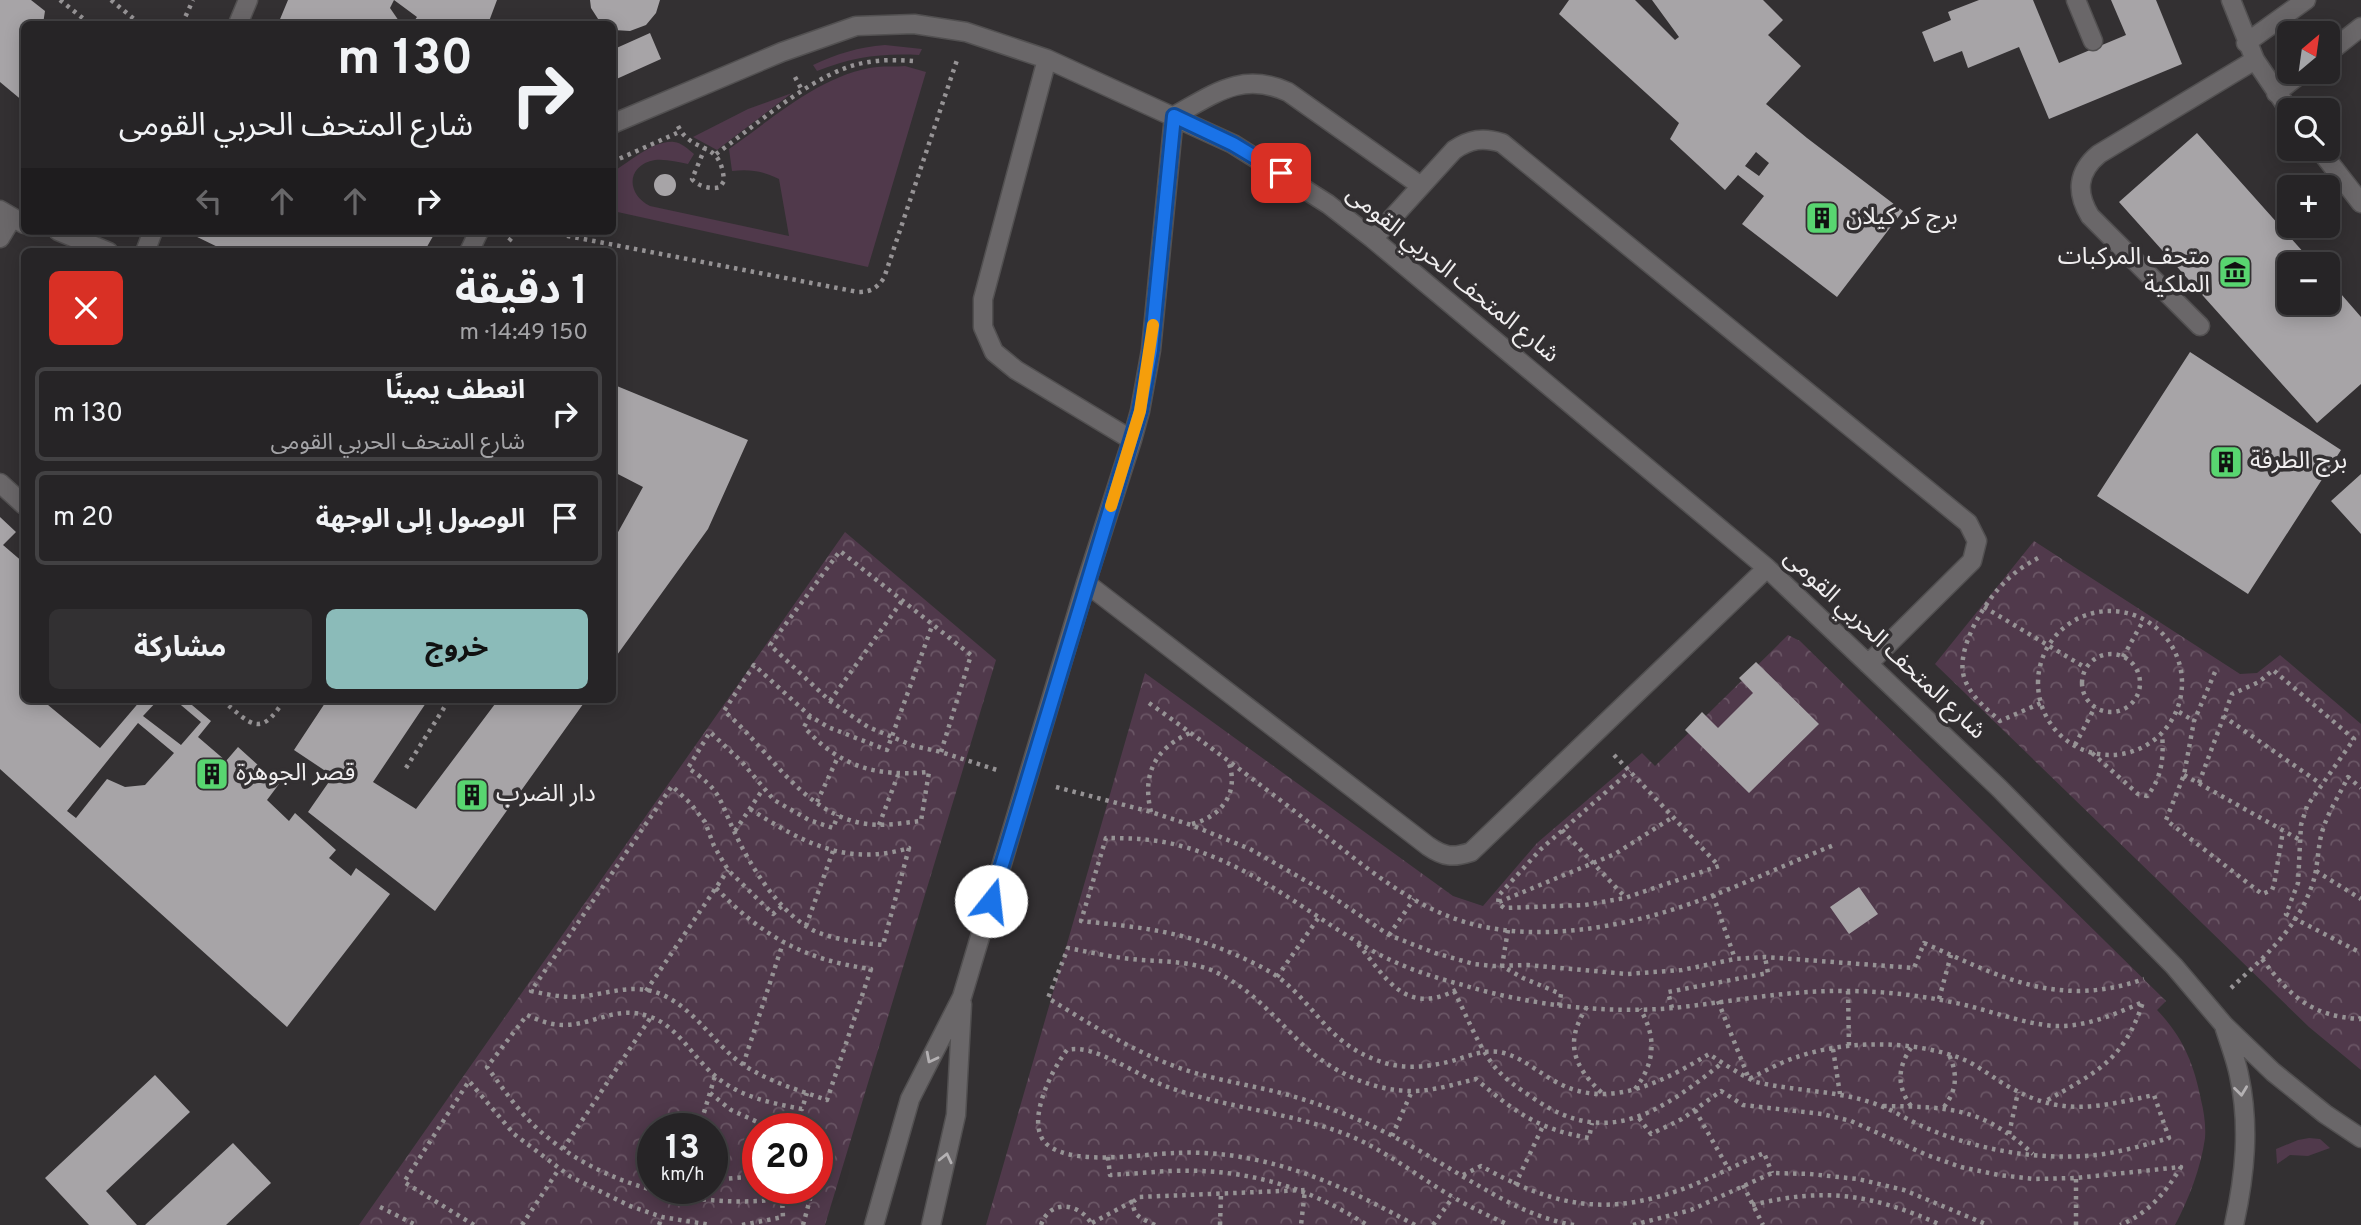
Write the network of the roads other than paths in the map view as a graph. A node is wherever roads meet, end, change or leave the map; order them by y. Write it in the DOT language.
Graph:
graph roads {
  1 [pos="248,0"];
  2 [pos="2076,0"];
  3 [pos="2231,0"];
  4 [pos="2306,0"];
  5 [pos="239,21"];
  6 [pos="2361,27"];
  7 [pos="2094,41"];
  8 [pos="2246,43"];
  9 [pos="2340,44"];
  10 [pos="1047,59"];
  11 [pos="2255,60"];
  12 [pos="2288,84"];
  13 [pos="2276,93"];
  14 [pos="2280,98"];
  15 [pos="1174,116"];
  16 [pos="616,122"];
  17 [pos="2328,161"];
  18 [pos="1421,186"];
  19 [pos="2361,203"];
  20 [pos="12,217"];
  21 [pos="68,235"];
  22 [pos="0,238"];
  23 [pos="1373,239"];
  24 [pos="99,248"];
  25 [pos="2200,326"];
  26 [pos="1132,440"];
  27 [pos="0,482"];
  28 [pos="21,502"];
  29 [pos="1767,568"];
  30 [pos="1086,583"];
  31 [pos="1868,664"];
  32 [pos="962,998"];
  33 [pos="2224,1025"];
  34 [pos="2361,1138"];
  35 [pos="874,1225"];
  36 [pos="931,1225"];
  37 [pos="2234,1225"];
  1 -- 5 [label="lane"];
  2 -- 7 [label="lane"];
  3 -- 8 [label="lane"];
  4 -- 8 [label="lane"];
  6 -- 9 [label="lane"];
  8 -- 11 [label="lane"];
  10 -- 15 [label="lane, شارع المتحف الحربي القومى"];
  10 -- 16 [label="lane, شارع المتحف الحربي القومى"];
  10 -- 26 [label="lane"];
  11 -- 13 [label="lane"];
  11 -- 25 [label="lane"];
  12 -- 13 [label="lane"];
  13 -- 14 [label="lane"];
  15 -- 18 [label="lane"];
  15 -- 23 [label="lane, شارع المتحف الحربي القومى"];
  15 -- 26 [label="lane"];
  17 -- 19 [label="lane"];
  18 -- 23 [label="lane"];
  18 -- 31 [label="lane"];
  20 -- 22 [label="lane"];
  21 -- 24 [label="lane"];
  23 -- 29 [label="lane, شارع المتحف الحربي القومى"];
  26 -- 30 [label="lane"];
  27 -- 28 [label="lane"];
  29 -- 30 [label="lane"];
  29 -- 31 [label="lane, شارع المتحف الحربي القومى"];
  30 -- 32 [label="lane"];
  31 -- 33 [label="lane, شارع المتحف الحربي القومى"];
  32 -- 35 [label="lane, one-way"];
  36 -- 32 [label="lane, one-way"];
  33 -- 34 [label="lane, شارع المتحف الحربي القومى"];
  33 -- 37 [label="lane, one-way"];
}
